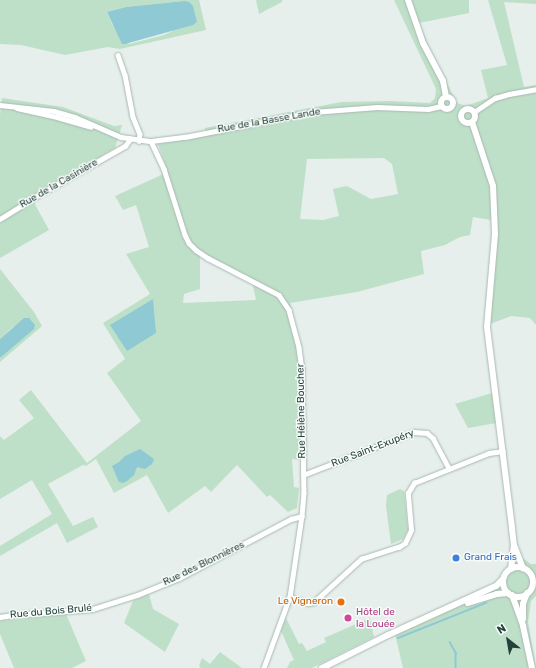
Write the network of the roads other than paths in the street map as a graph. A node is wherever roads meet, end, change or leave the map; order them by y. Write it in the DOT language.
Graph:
graph roads {
  1 [pos="408,0"];
  2 [pos="118,54"];
  3 [pos="536,89"];
  4 [pos="446,97"];
  5 [pos="3,105"];
  6 [pos="441,106"];
  7 [pos="452,106"];
  8 [pos="474,112"];
  9 [pos="463,113"];
  10 [pos="472,122"];
  11 [pos="121,137"];
  12 [pos="130,139"];
  13 [pos="139,141"];
  14 [pos="151,141"];
  15 [pos="118,149"];
  16 [pos="0,219"];
  17 [pos="503,450"];
  18 [pos="449,468"];
  19 [pos="303,476"];
  20 [pos="302,516"];
  21 [pos="514,545"];
  22 [pos="511,569"];
  23 [pos="525,569"];
  24 [pos="536,569"];
  25 [pos="503,579"];
  26 [pos="534,582"];
  27 [pos="527,593"];
  28 [pos="510,594"];
  29 [pos="290,597"];
  30 [pos="103,606"];
  31 [pos="442,612"];
  32 [pos="0,617"];
  33 [pos="523,626"];
  34 [pos="264,668"];
  35 [pos="322,668"];
  36 [pos="532,668"];
  1 -- 4 [label="street"];
  2 -- 13 [label="street"];
  3 -- 8 [label="street"];
  4 -- 6 [label="street"];
  4 -- 7 [label="street"];
  5 -- 11 [label="street, Rue de la Basse Lande"];
  6 -- 7 [label="street"];
  6 -- 14 [label="street, Rue de la Basse Lande"];
  7 -- 9 [label="street"];
  8 -- 9 [label="street"];
  8 -- 10 [label="street"];
  9 -- 10 [label="street"];
  10 -- 17 [label="street"];
  11 -- 12 [label="street, Rue de la Basse Lande"];
  11 -- 15 [label="street"];
  12 -- 13 [label="street, Rue de la Basse Lande"];
  12 -- 15 [label="street, Rue de la Casinière"];
  13 -- 14 [label="street, Rue de la Basse Lande"];
  14 -- 19 [label="street, Rue Hélène Boucher"];
  15 -- 16 [label="street, Rue de la Casinière"];
  17 -- 18 [label="street"];
  17 -- 21 [label="street"];
  18 -- 19 [label="street, Rue Saint-Exupéry"];
  18 -- 29 [label="street"];
  19 -- 20 [label="street, Rue Hélène Boucher"];
  20 -- 29 [label="street, Rue Hélène Boucher"];
  20 -- 30 [label="street, Rue des Blonnières"];
  21 -- 22 [label="street"];
  21 -- 23 [label="street"];
  22 -- 23 [label="street"];
  22 -- 25 [label="street"];
  23 -- 24 [label="street"];
  23 -- 26 [label="street"];
  25 -- 28 [label="street"];
  25 -- 31 [label="street"];
  26 -- 27 [label="street"];
  27 -- 28 [label="street"];
  27 -- 33 [label="street"];
  28 -- 31 [label="street"];
  28 -- 33 [label="street"];
  29 -- 34 [label="street, Rue Hélène Boucher"];
  30 -- 32 [label="street, Rue du Bois Brulé"];
  31 -- 35 [label="street"];
  33 -- 36 [label="street"];
}
